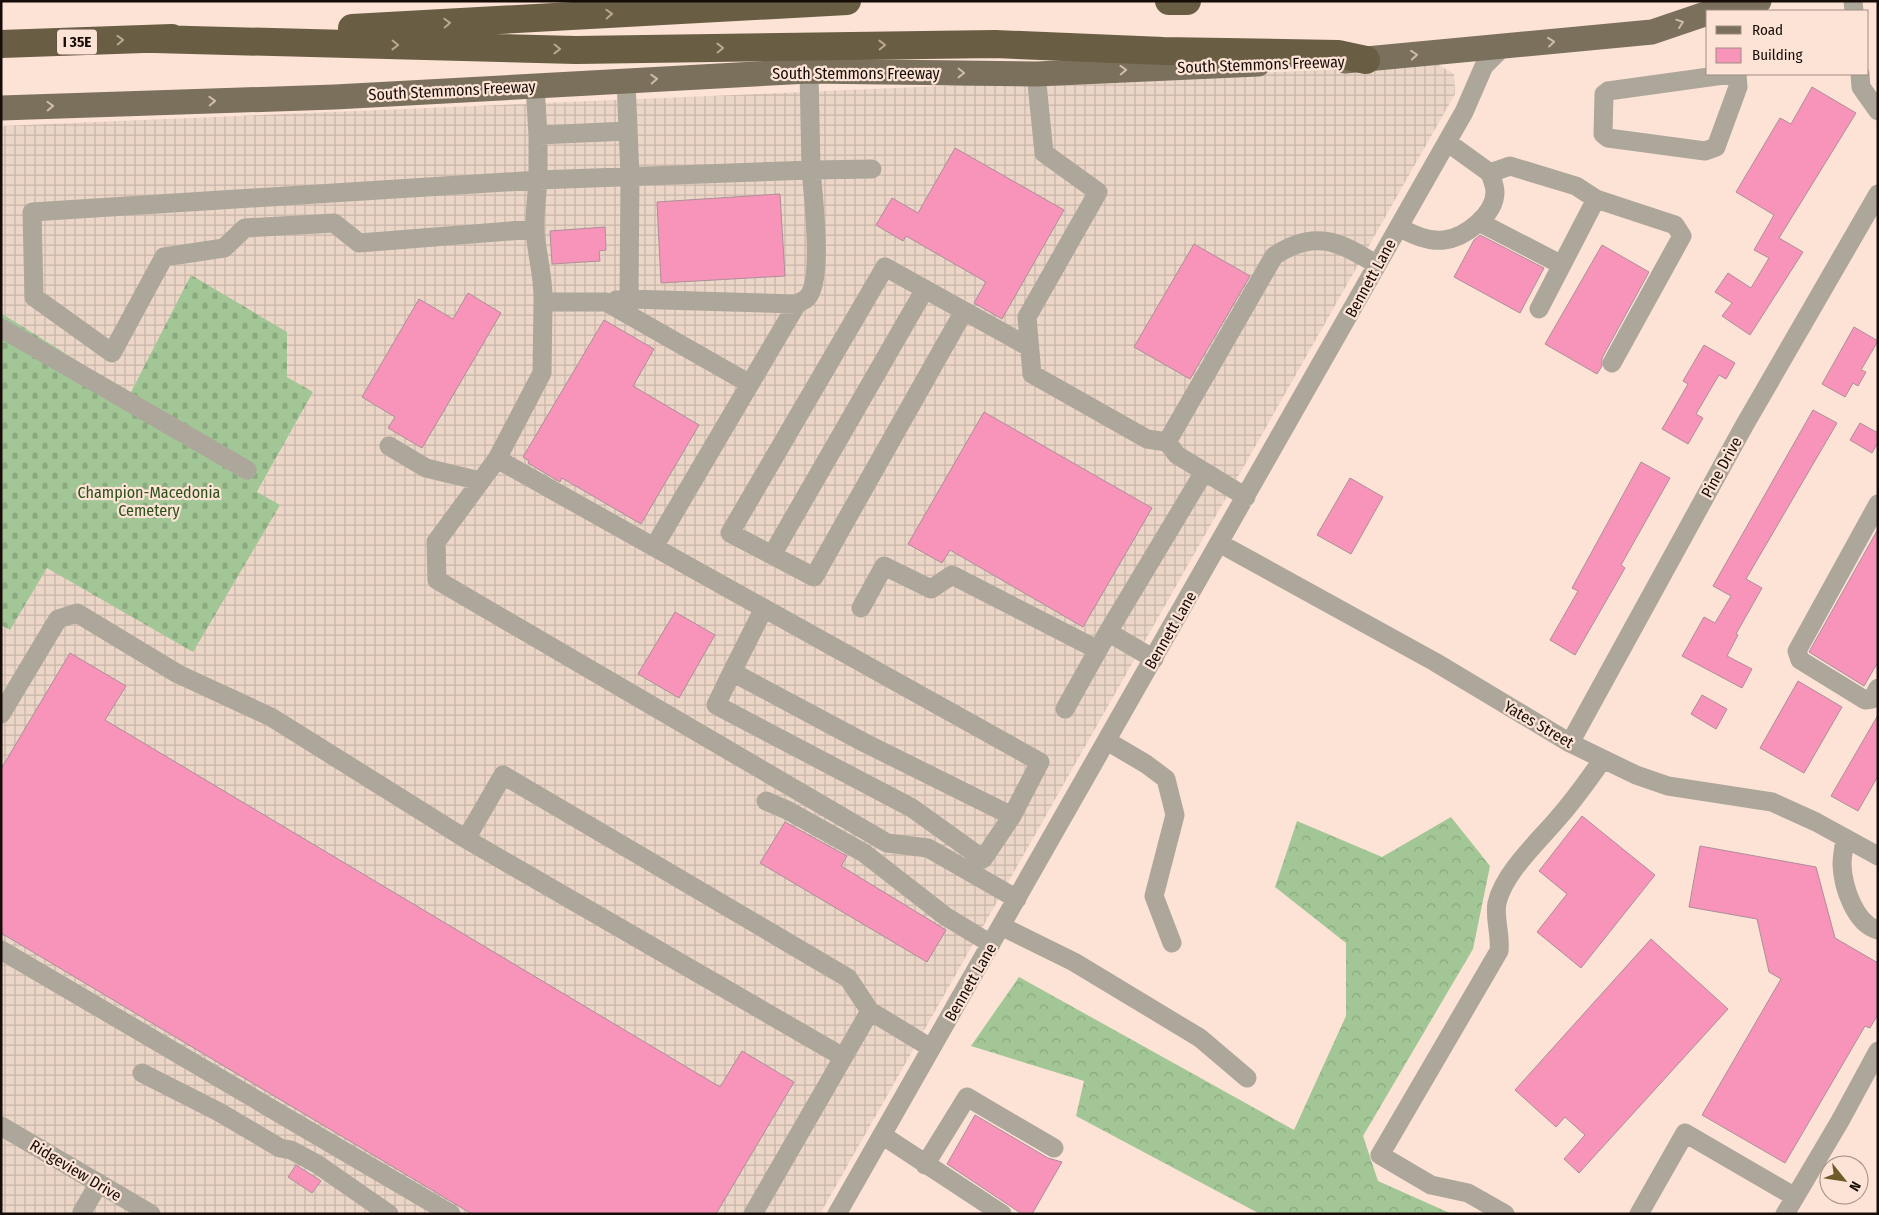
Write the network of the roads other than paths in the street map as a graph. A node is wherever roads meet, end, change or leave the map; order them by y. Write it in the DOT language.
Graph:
graph roads {
  1 [pos="847,1"];
  2 [pos="1169,1"];
  3 [pos="1187,1"];
  4 [pos="1759,1"];
  5 [pos="1727,9"];
  6 [pos="1706,14"];
  7 [pos="154,39"];
  8 [pos="1,44"];
  9 [pos="1503,47"];
  10 [pos="1366,60"];
  11 [pos="809,71"];
  12 [pos="1036,74"];
  13 [pos="1724,75"];
  14 [pos="1737,75"];
  15 [pos="1860,75"];
  16 [pos="626,81"];
  17 [pos="535,86"];
  18 [pos="1,108"];
  19 [pos="1878,111"];
  20 [pos="628,131"];
  21 [pos="538,135"];
  22 [pos="1447,142"];
  23 [pos="872,169"];
  24 [pos="811,170"];
  25 [pos="1490,173"];
  26 [pos="630,176"];
  27 [pos="538,180"];
  28 [pos="1878,194"];
  29 [pos="1596,199"];
  30 [pos="1479,222"];
  31 [pos="1399,226"];
  32 [pos="535,229"];
  33 [pos="1562,265"];
  34 [pos="1377,266"];
  35 [pos="925,289"];
  36 [pos="628,299"];
  37 [pos="543,302"];
  38 [pos="606,302"];
  39 [pos="797,304"];
  40 [pos="1539,309"];
  41 [pos="964,310"];
  42 [pos="1,328"];
  43 [pos="1030,347"];
  44 [pos="1612,363"];
  45 [pos="750,384"];
  46 [pos="1167,442"];
  47 [pos="389,446"];
  48 [pos="497,459"];
  49 [pos="247,470"];
  50 [pos="1204,472"];
  51 [pos="480,482"];
  52 [pos="1246,497"];
  53 [pos="1878,504"];
  54 [pos="1219,543"];
  55 [pos="654,547"];
  56 [pos="772,555"];
  57 [pos="764,608"];
  58 [pos="861,608"];
  59 [pos="1108,632"];
  60 [pos="1098,650"];
  61 [pos="1154,659"];
  62 [pos="732,672"];
  63 [pos="1878,688"];
  64 [pos="1065,709"];
  65 [pos="1,714"];
  66 [pos="1107,741"];
  67 [pos="1570,743"];
  68 [pos="1603,759"];
  69 [pos="766,801"];
  70 [pos="1012,816"];
  71 [pos="1845,838"];
  72 [pos="466,839"];
  73 [pos="1878,856"];
  74 [pos="1017,899"];
  75 [pos="1002,926"];
  76 [pos="1878,930"];
  77 [pos="1172,943"];
  78 [pos="991,944"];
  79 [pos="1,950"];
  80 [pos="870,1010"];
  81 [pos="931,1048"];
  82 [pos="1878,1051"];
  83 [pos="843,1057"];
  84 [pos="142,1073"];
  85 [pos="1247,1078"];
  86 [pos="1,1126"];
  87 [pos="882,1135"];
  88 [pos="1054,1148"];
  89 [pos="926,1165"];
  90 [pos="99,1183"];
  91 [pos="1795,1197"];
  92 [pos="82,1213"];
  93 [pos="151,1214"];
  94 [pos="389,1214"];
  95 [pos="451,1214"];
  96 [pos="753,1214"];
  97 [pos="837,1214"];
  98 [pos="1002,1214"];
  99 [pos="1505,1214"];
  100 [pos="1639,1214"];
  101 [pos="1785,1214"];
  7 -- 1 [label="highway, I 35E, one-way"];
  2 -- 3 [label="highway"];
  4 -- 5 [label="main road"];
  9 -- 6 [label="main road, South Stemmons Freeway, one-way"];
  8 -- 7 [label="highway, I 35E, one-way"];
  7 -- 10 [label="highway, one-way"];
  10 -- 9 [label="main road, South Stemmons Freeway, one-way"];
  9 -- 22 [label="street, Bennett Lane"];
  12 -- 10 [label="main road, South Stemmons Freeway, one-way"];
  11 -- 12 [label="main road, South Stemmons Freeway, one-way"];
  16 -- 11 [label="main road, South Stemmons Freeway, one-way"];
  11 -- 24 [label="street"];
  12 -- 43 [label="street"];
  13 -- 14 [label="street"];
  15 -- 19 [label="street"];
  16 -- 17 [label="main road, South Stemmons Freeway"];
  16 -- 20 [label="street"];
  18 -- 17 [label="main road, South Stemmons Freeway, one-way"];
  17 -- 21 [label="street"];
  20 -- 21 [label="street"];
  20 -- 26 [label="street"];
  21 -- 27 [label="street"];
  22 -- 25 [label="street"];
  22 -- 31 [label="street, Bennett Lane"];
  23 -- 24 [label="street"];
  24 -- 26 [label="street"];
  24 -- 39 [label="street"];
  25 -- 29 [label="street"];
  25 -- 30 [label="street"];
  26 -- 27 [label="street"];
  26 -- 36 [label="street"];
  27 -- 32 [label="street"];
  27 -- 32 [label="street"];
  28 -- 67 [label="street, Pine Drive"];
  29 -- 33 [label="street"];
  29 -- 44 [label="street"];
  30 -- 31 [label="street"];
  30 -- 33 [label="street"];
  31 -- 34 [label="street, Bennett Lane"];
  32 -- 37 [label="street"];
  33 -- 40 [label="street"];
  34 -- 46 [label="street"];
  34 -- 52 [label="street, Bennett Lane"];
  35 -- 41 [label="street"];
  35 -- 56 [label="street"];
  35 -- 56 [label="street"];
  36 -- 38 [label="street"];
  36 -- 39 [label="street"];
  37 -- 38 [label="street"];
  37 -- 48 [label="street"];
  38 -- 45 [label="street"];
  39 -- 45 [label="street"];
  41 -- 43 [label="street"];
  41 -- 56 [label="street"];
  42 -- 49 [label="street"];
  43 -- 46 [label="street"];
  45 -- 55 [label="street"];
  46 -- 50 [label="street"];
  47 -- 51 [label="street"];
  48 -- 51 [label="street"];
  48 -- 55 [label="street"];
  50 -- 52 [label="street"];
  50 -- 59 [label="street"];
  51 -- 74 [label="street"];
  52 -- 54 [label="street, Bennett Lane"];
  53 -- 63 [label="street"];
  54 -- 61 [label="street, Bennett Lane"];
  54 -- 67 [label="street, Yates Street"];
  55 -- 57 [label="street"];
  57 -- 62 [label="street"];
  57 -- 70 [label="street"];
  58 -- 60 [label="street"];
  59 -- 60 [label="street"];
  59 -- 61 [label="street"];
  60 -- 64 [label="street"];
  61 -- 66 [label="street, Bennett Lane"];
  62 -- 70 [label="street"];
  62 -- 70 [label="street"];
  65 -- 72 [label="street"];
  66 -- 74 [label="street, Bennett Lane"];
  66 -- 77 [label="street"];
  67 -- 68 [label="street, Yates Street"];
  68 -- 71 [label="street, Yates Street"];
  68 -- 99 [label="street"];
  69 -- 78 [label="street"];
  71 -- 73 [label="street, Yates Street"];
  71 -- 76 [label="street"];
  72 -- 80 [label="street"];
  72 -- 83 [label="street"];
  74 -- 75 [label="street, Bennett Lane"];
  75 -- 78 [label="street, Bennett Lane"];
  75 -- 85 [label="street"];
  78 -- 81 [label="street, Bennett Lane"];
  79 -- 95 [label="street"];
  80 -- 81 [label="street"];
  80 -- 83 [label="street"];
  81 -- 87 [label="street, Bennett Lane"];
  82 -- 91 [label="street"];
  83 -- 96 [label="street"];
  84 -- 94 [label="street"];
  86 -- 90 [label="street, Ridgeview Drive"];
  87 -- 89 [label="street"];
  87 -- 97 [label="street, Bennett Lane"];
  88 -- 89 [label="street"];
  89 -- 98 [label="street"];
  90 -- 92 [label="street"];
  90 -- 93 [label="street, Ridgeview Drive"];
  91 -- 100 [label="street"];
  91 -- 101 [label="street"];
}
